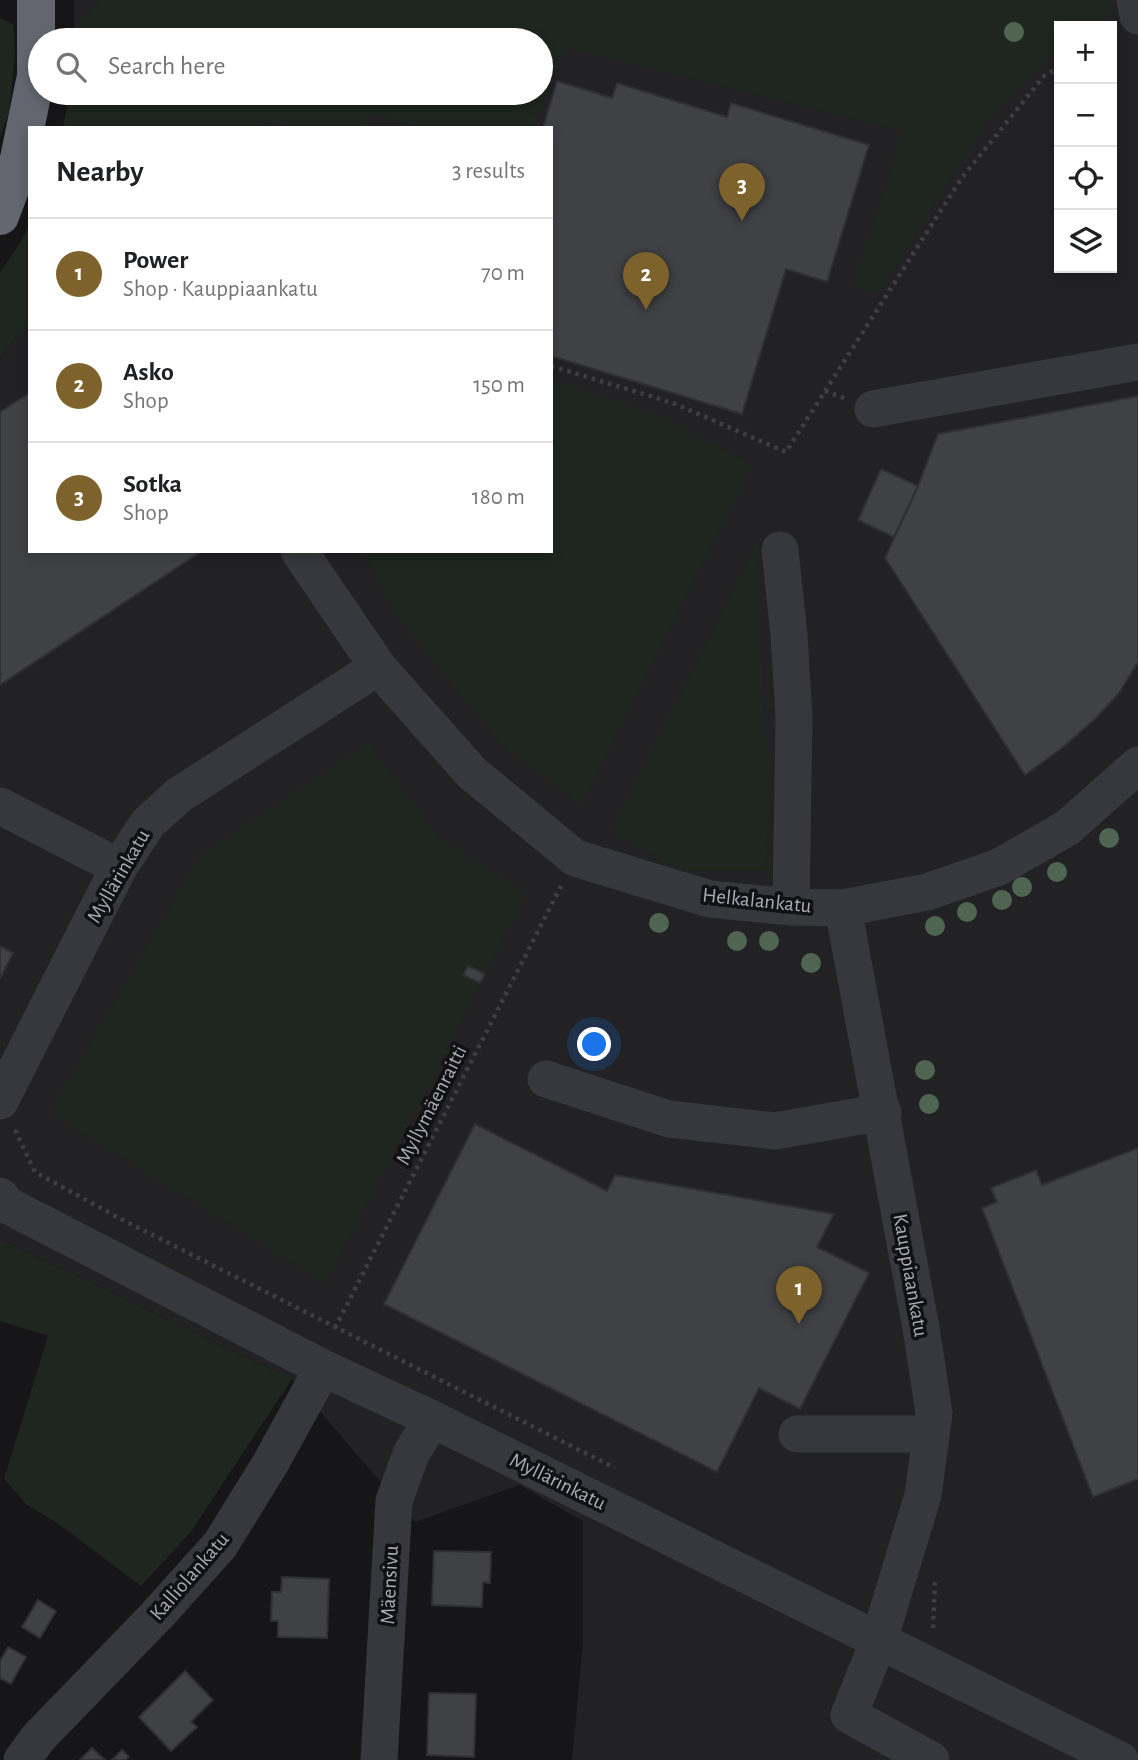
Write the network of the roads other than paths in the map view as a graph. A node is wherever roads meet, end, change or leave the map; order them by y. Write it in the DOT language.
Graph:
graph roads {
  1 [pos="36,0"];
  2 [pos="1135,0"];
  3 [pos="1138,16"];
  4 [pos="36,28"];
  5 [pos="30,105"];
  6 [pos="0,216"];
  7 [pos="1138,362"];
  8 [pos="873,409"];
  9 [pos="780,550"];
  10 [pos="300,553"];
  11 [pos="378,667"];
  12 [pos="1138,765"];
  13 [pos="0,806"];
  14 [pos="119,867"];
  15 [pos="791,907"];
  16 [pos="843,908"];
  17 [pos="546,1079"];
  18 [pos="11,1111"];
  19 [pos="883,1112"];
  20 [pos="0,1196"];
  21 [pos="323,1368"];
  22 [pos="432,1419"];
  23 [pos="797,1434"];
  24 [pos="931,1434"];
  25 [pos="878,1640"];
  26 [pos="22,1760"];
  27 [pos="379,1760"];
  28 [pos="931,1760"];
  29 [pos="1120,1760"];
  1 -- 4 [label="highway"];
  2 -- 3 [label="street"];
  5 -- 6 [label="highway"];
  7 -- 8 [label="street"];
  9 -- 15 [label="street"];
  10 -- 11 [label="street, Helkalankatu"];
  11 -- 14 [label="street, Myllärinkatu"];
  11 -- 15 [label="street, Helkalankatu"];
  12 -- 16 [label="street, Helkalankatu"];
  13 -- 14 [label="street"];
  14 -- 18 [label="street, Myllärinkatu"];
  15 -- 16 [label="street, Helkalankatu"];
  16 -- 19 [label="street, Kauppiaankatu"];
  17 -- 19 [label="street"];
  19 -- 24 [label="street, Kauppiaankatu"];
  20 -- 21 [label="street, Myllärinkatu"];
  21 -- 22 [label="street, Myllärinkatu"];
  21 -- 26 [label="street, Kalliolankatu"];
  22 -- 25 [label="street, Myllärinkatu"];
  22 -- 27 [label="street, Mäensivu"];
  23 -- 24 [label="street"];
  24 -- 25 [label="street, Kauppiaankatu"];
  25 -- 28 [label="street, Kauppiaankatu"];
  25 -- 29 [label="street, Myllärinkatu"];
}
